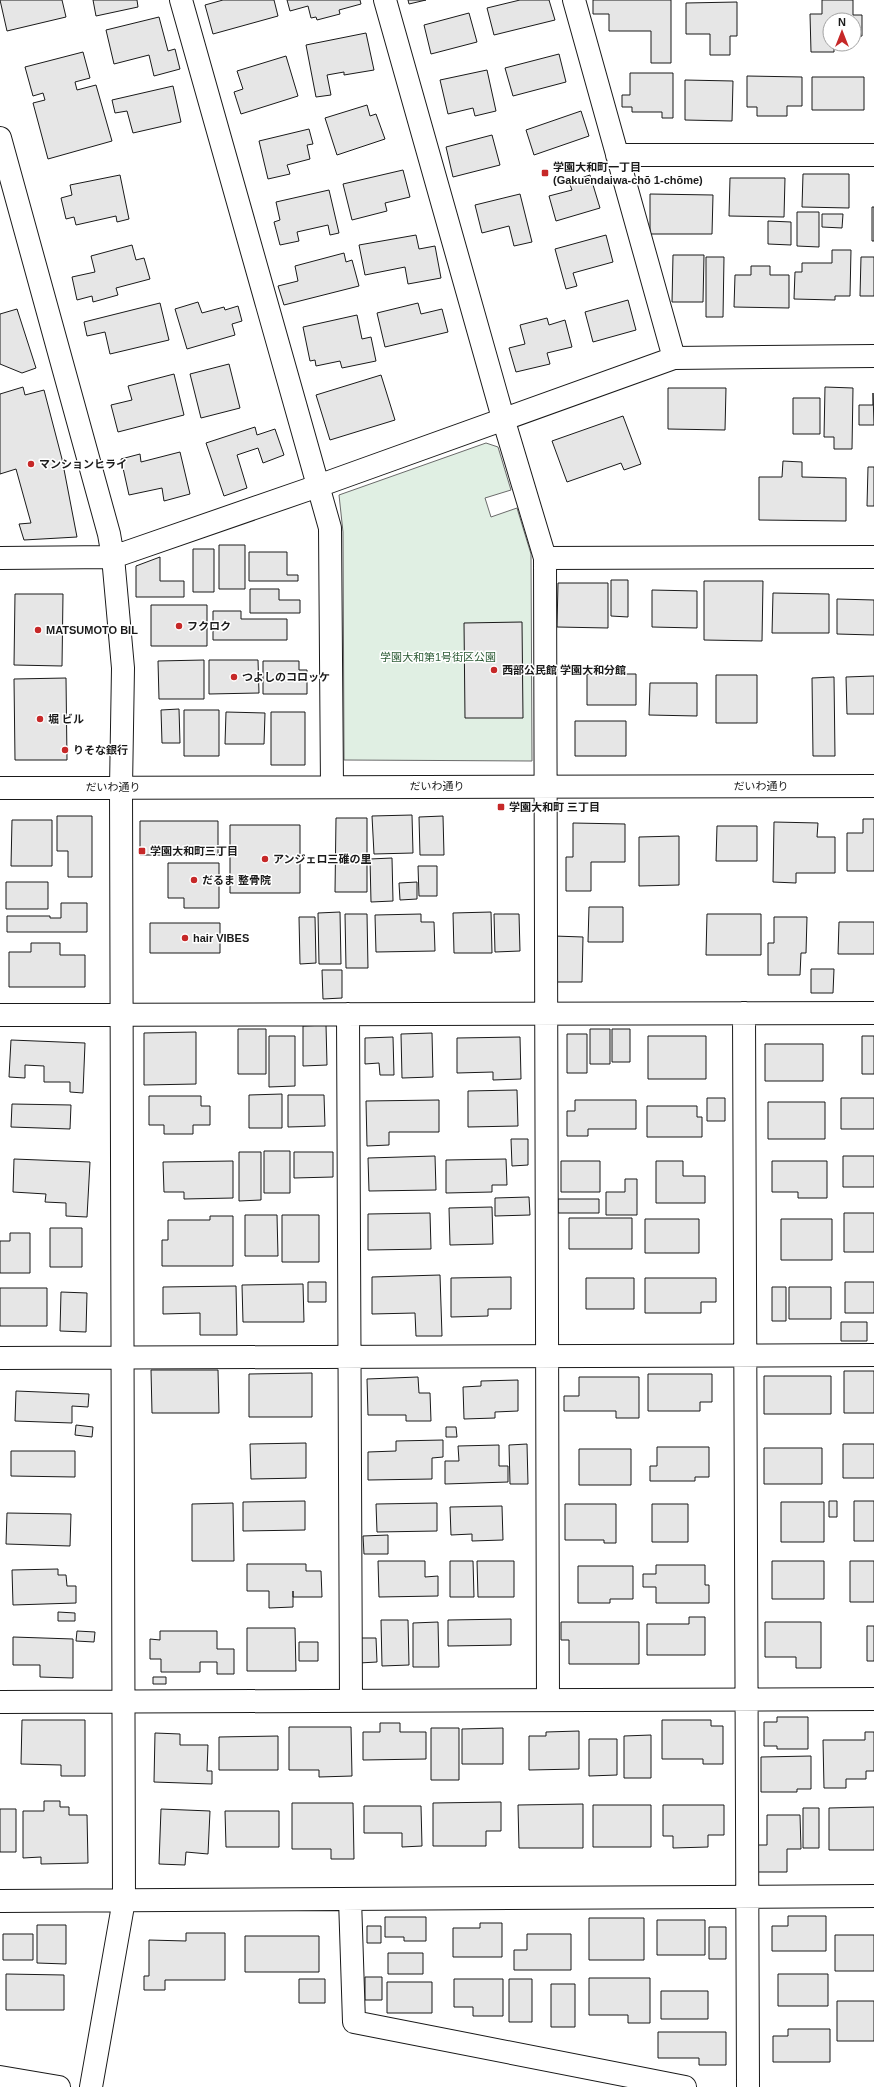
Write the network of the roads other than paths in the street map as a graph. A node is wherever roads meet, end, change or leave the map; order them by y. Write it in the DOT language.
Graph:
graph roads {
  1 [pos="182,0"];
  2 [pos="385,0"];
  3 [pos="574,0"];
  4 [pos="0,138"];
  5 [pos="874,155"];
  6 [pos="617,156"];
  7 [pos="874,356"];
  8 [pos="674,358"];
  9 [pos="503,418"];
  10 [pos="318,486"];
  11 [pos="113,557"];
  12 [pos="0,558"];
  13 [pos="545,558"];
  14 [pos="874,558"];
  15 [pos="546,786"];
  16 [pos="874,786"];
  17 [pos="121,787"];
  18 [pos="332,787"];
  19 [pos="0,788"];
  20 [pos="744,1013"];
  21 [pos="874,1013"];
  22 [pos="348,1014"];
  23 [pos="546,1014"];
  24 [pos="0,1015"];
  25 [pos="122,1015"];
  26 [pos="874,1355"];
  27 [pos="547,1356"];
  28 [pos="745,1356"];
  29 [pos="350,1357"];
  30 [pos="0,1358"];
  31 [pos="123,1358"];
  32 [pos="746,1699"];
  33 [pos="874,1699"];
  34 [pos="351,1700"];
  35 [pos="548,1700"];
  36 [pos="0,1702"];
  37 [pos="124,1702"];
  38 [pos="874,1896"];
  39 [pos="747,1897"];
  40 [pos="350,1899"];
  41 [pos="124,1900"];
  42 [pos="0,1901"];
  43 [pos="0,2077"];
  44 [pos="59,2087"];
  45 [pos="91,2087"];
  46 [pos="685,2087"];
  47 [pos="748,2087"];
  1 -- 10 [label="street"];
  2 -- 9 [label="street"];
  3 -- 6 [label="street"];
  4 -- 11 [label="street"];
  5 -- 6 [label="street"];
  6 -- 8 [label="street"];
  7 -- 8 [label="street"];
  8 -- 9 [label="street"];
  9 -- 10 [label="street"];
  9 -- 13 [label="street"];
  10 -- 11 [label="street"];
  10 -- 18 [label="street"];
  11 -- 12 [label="street"];
  11 -- 17 [label="street"];
  13 -- 14 [label="street"];
  13 -- 15 [label="street"];
  15 -- 16 [label="street, だいわ通り"];
  15 -- 18 [label="street, だいわ通り"];
  15 -- 23 [label="street"];
  17 -- 18 [label="street, だいわ通り"];
  17 -- 19 [label="street, だいわ通り"];
  17 -- 25 [label="street"];
  20 -- 21 [label="street"];
  20 -- 23 [label="street"];
  20 -- 28 [label="street"];
  22 -- 23 [label="street"];
  22 -- 25 [label="street"];
  22 -- 29 [label="street"];
  23 -- 27 [label="street"];
  24 -- 25 [label="street"];
  25 -- 31 [label="street"];
  26 -- 28 [label="street"];
  27 -- 28 [label="street"];
  27 -- 29 [label="street"];
  27 -- 35 [label="street"];
  28 -- 32 [label="street"];
  29 -- 31 [label="street"];
  29 -- 34 [label="street"];
  30 -- 31 [label="street"];
  31 -- 37 [label="street"];
  32 -- 33 [label="street"];
  32 -- 35 [label="street"];
  32 -- 39 [label="street"];
  34 -- 35 [label="street"];
  34 -- 37 [label="street"];
  36 -- 37 [label="street"];
  37 -- 41 [label="street"];
  38 -- 39 [label="street"];
  39 -- 40 [label="street"];
  39 -- 47 [label="street"];
  40 -- 41 [label="street"];
  40 -- 46 [label="street"];
  41 -- 42 [label="street"];
  41 -- 45 [label="street"];
  43 -- 44 [label="street"];
}
